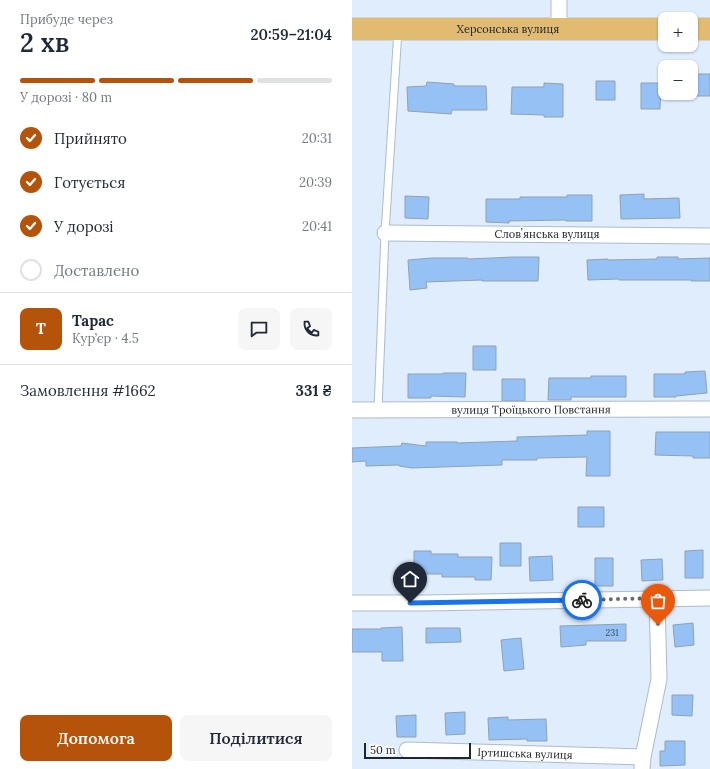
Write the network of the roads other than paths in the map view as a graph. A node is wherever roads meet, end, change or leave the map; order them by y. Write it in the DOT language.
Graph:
graph roads {
  1 [pos="559,0"];
  2 [pos="352,29"];
  3 [pos="398,29"];
  4 [pos="559,29"];
  5 [pos="658,29"];
  6 [pos="698,29"];
  7 [pos="710,29"];
  8 [pos="385,233"];
  9 [pos="710,236"];
  10 [pos="710,409"];
  11 [pos="352,410"];
  12 [pos="378,410"];
  13 [pos="657,598"];
  14 [pos="710,598"];
  15 [pos="352,603"];
  16 [pos="407,750"];
  17 [pos="643,763"];
  1 -- 4 [label="street"];
  2 -- 3 [label="main road, Херсонська вулиця"];
  3 -- 4 [label="main road, Херсонська вулиця"];
  3 -- 8 [label="lane"];
  4 -- 5 [label="main road, Херсонська вулиця"];
  6 -- 7 [label="main road"];
  8 -- 9 [label="street, Словʼянська вулиця"];
  8 -- 12 [label="lane"];
  10 -- 12 [label="street, вулиця Троїцького Повстання"];
  11 -- 12 [label="street, вулиця Троїцького Повстання"];
  13 -- 14 [label="street"];
  13 -- 15 [label="street"];
  13 -- 17 [label="street"];
  16 -- 17 [label="street, Іртишська вулиця"];
}
